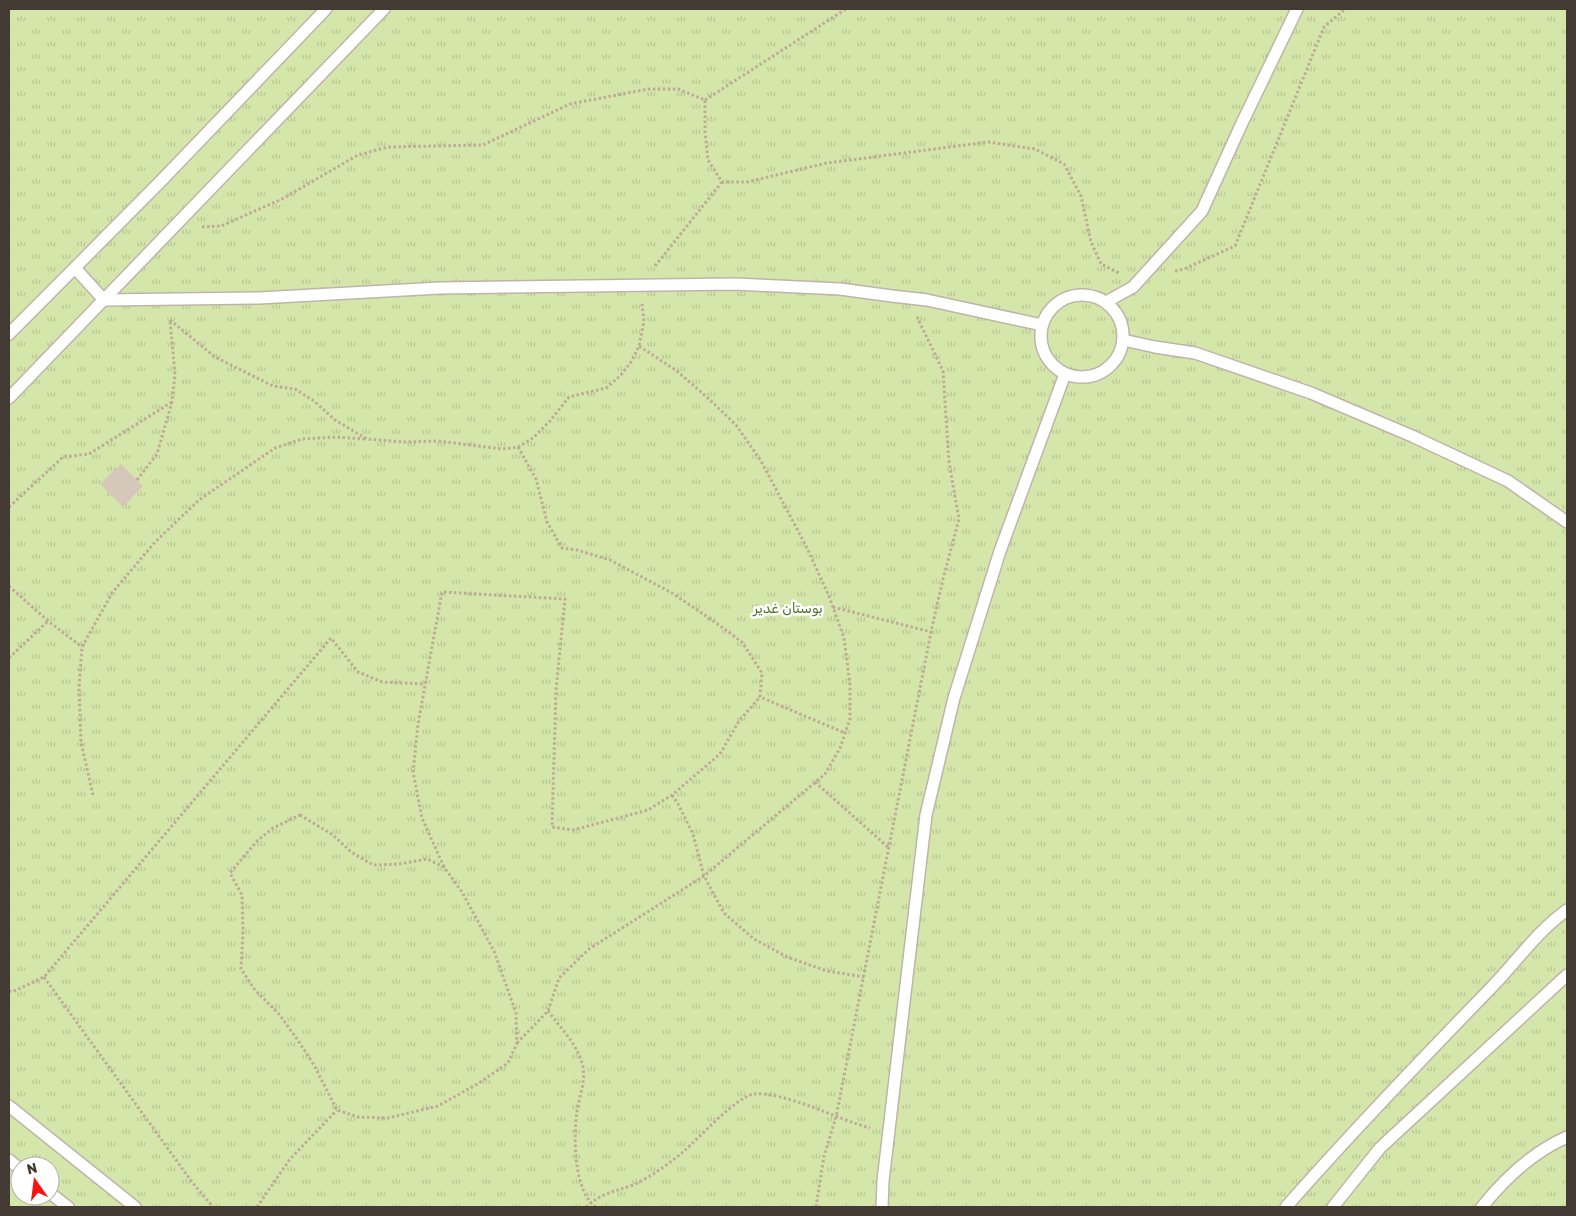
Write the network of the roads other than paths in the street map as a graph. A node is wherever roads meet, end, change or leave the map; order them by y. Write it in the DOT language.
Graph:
graph roads {
  1 [pos="326,9"];
  2 [pos="384,9"];
  3 [pos="1297,9"];
  4 [pos="74,268"];
  5 [pos="104,300"];
  6 [pos="1106,302"];
  7 [pos="1042,325"];
  8 [pos="9,334"];
  9 [pos="1123,340"];
  10 [pos="1065,374"];
  11 [pos="9,398"];
  12 [pos="1567,522"];
  13 [pos="1567,910"];
  14 [pos="1567,975"];
  15 [pos="9,1106"];
  16 [pos="1567,1137"];
  17 [pos="136,1207"];
  18 [pos="882,1207"];
  19 [pos="1286,1207"];
  20 [pos="1333,1207"];
  21 [pos="1482,1207"];
  1 -- 4 [label="lane"];
  2 -- 5 [label="lane"];
  3 -- 6 [label="lane"];
  4 -- 5 [label="lane"];
  4 -- 8 [label="lane"];
  5 -- 7 [label="lane"];
  5 -- 11 [label="lane"];
  6 -- 7 [label="lane"];
  6 -- 9 [label="lane"];
  7 -- 10 [label="lane"];
  9 -- 10 [label="lane"];
  9 -- 12 [label="lane"];
  10 -- 18 [label="lane"];
  13 -- 19 [label="lane"];
  14 -- 20 [label="lane"];
  15 -- 17 [label="lane"];
  16 -- 21 [label="lane"];
}
